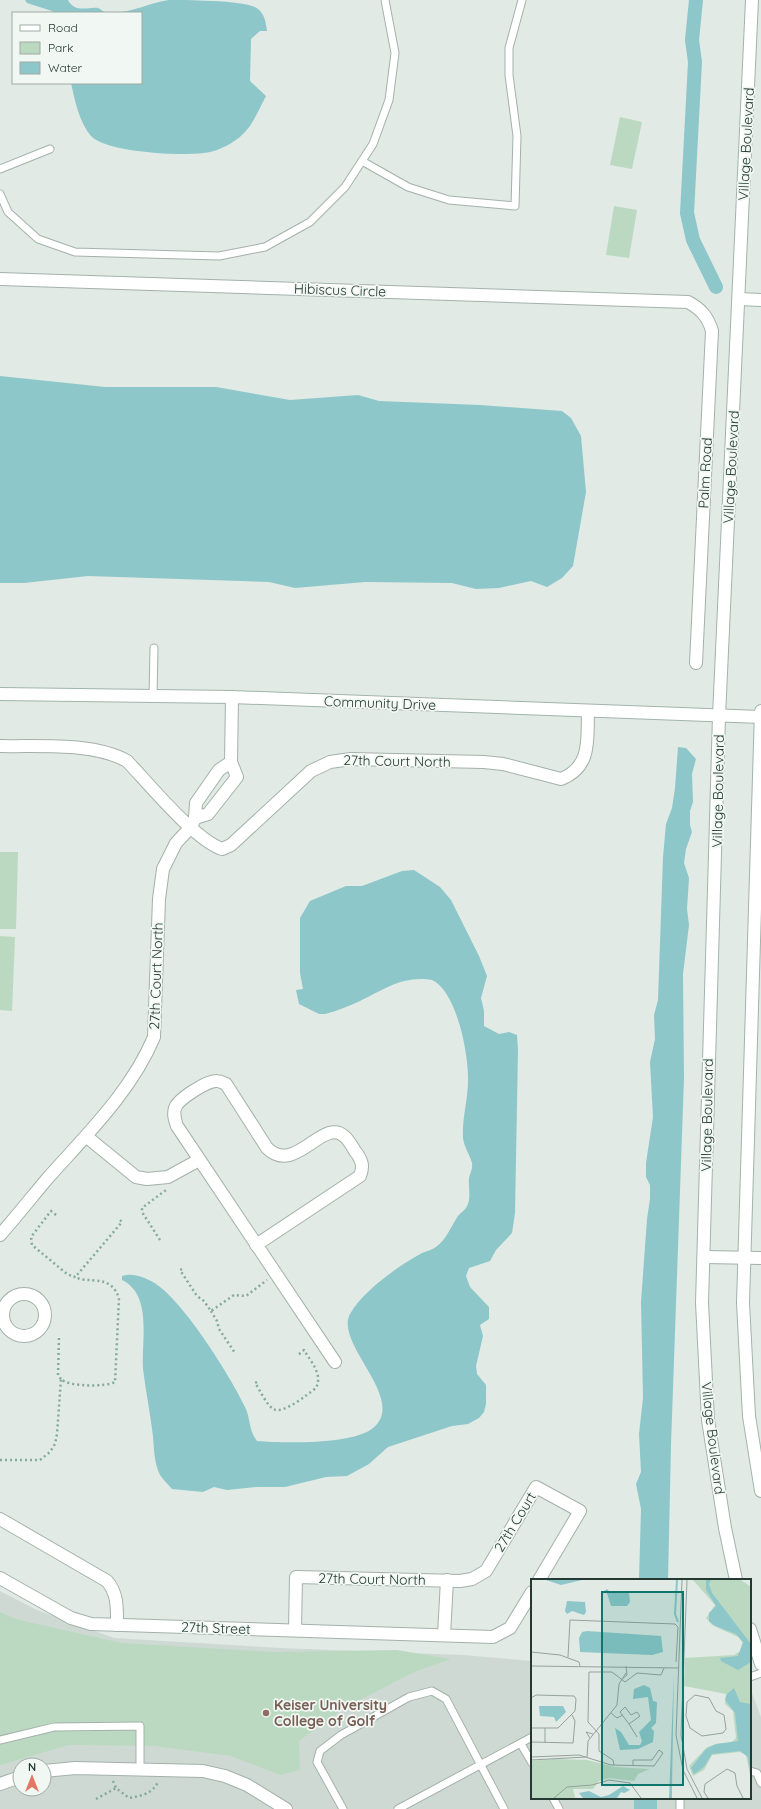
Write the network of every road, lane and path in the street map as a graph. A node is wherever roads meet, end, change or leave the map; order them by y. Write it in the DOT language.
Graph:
graph roads {
  1 [pos="385,0"];
  2 [pos="522,0"];
  3 [pos="752,0"];
  4 [pos="50,149"];
  5 [pos="362,161"];
  6 [pos="0,168"];
  7 [pos="0,194"];
  8 [pos="0,279"];
  9 [pos="738,299"];
  10 [pos="761,300"];
  11 [pos="680,302"];
  12 [pos="154,648"];
  13 [pos="696,663"];
  14 [pos="0,694"];
  15 [pos="153,696"];
  16 [pos="232,697"];
  17 [pos="761,711"];
  18 [pos="588,712"];
  19 [pos="719,716"];
  20 [pos="761,717"];
  21 [pos="0,746"];
  22 [pos="231,762"];
  23 [pos="193,823"];
  24 [pos="87,1136"];
  25 [pos="199,1160"];
  26 [pos="169,1188"];
  27 [pos="56,1215"];
  28 [pos="118,1218"];
  29 [pos="0,1235"];
  30 [pos="160,1240"];
  31 [pos="256,1245"];
  32 [pos="704,1257"];
  33 [pos="745,1258"];
  34 [pos="761,1258"];
  35 [pos="182,1269"];
  36 [pos="275,1274"];
  37 [pos="77,1275"];
  38 [pos="210,1311"];
  39 [pos="59,1338"];
  40 [pos="235,1353"];
  41 [pos="298,1355"];
  42 [pos="335,1362"];
  43 [pos="61,1379"];
  44 [pos="257,1382"];
  45 [pos="0,1460"];
  46 [pos="761,1491"];
  47 [pos="0,1519"];
  48 [pos="0,1578"];
  49 [pos="540,1579"];
  50 [pos="736,1579"];
  51 [pos="447,1580"];
  52 [pos="531,1594"];
  53 [pos="117,1625"];
  54 [pos="295,1630"];
  55 [pos="751,1632"];
  56 [pos="444,1635"];
  57 [pos="761,1664"];
  58 [pos="761,1673"];
  59 [pos="751,1677"];
  60 [pos="531,1739"];
  61 [pos="0,1740"];
  62 [pos="521,1744"];
  63 [pos="531,1760"];
  64 [pos="480,1765"];
  65 [pos="52,1770"];
  66 [pos="140,1770"];
  67 [pos="751,1771"];
  68 [pos="110,1778"];
  69 [pos="160,1778"];
  70 [pos="12,1780"];
  71 [pos="761,1783"];
  72 [pos="0,1784"];
  73 [pos="116,1788"];
  74 [pos="96,1799"];
  75 [pos="554,1799"];
  76 [pos="286,1809"];
  77 [pos="343,1809"];
  78 [pos="398,1809"];
  79 [pos="504,1809"];
  80 [pos="559,1809"];
  1 -- 5 [label="lane"];
  2 -- 5 [label="lane"];
  3 -- 9 [label="street, Village Boulevard"];
  4 -- 6 [label="lane"];
  5 -- 7 [label="lane"];
  8 -- 11 [label="street, Hibiscus Circle"];
  9 -- 10 [label="street"];
  9 -- 19 [label="street, Village Boulevard"];
  11 -- 13 [label="street, Palm Road"];
  12 -- 15 [label="lane"];
  14 -- 15 [label="street, Community Drive"];
  15 -- 16 [label="street, Community Drive"];
  16 -- 18 [label="street, Community Drive"];
  16 -- 22 [label="street, 27th Court North"];
  17 -- 20 [label="street"];
  18 -- 19 [label="street, Community Drive"];
  18 -- 23 [label="street, 27th Court North"];
  19 -- 20 [label="street, Community Drive"];
  19 -- 32 [label="street, Village Boulevard"];
  20 -- 33 [label="street"];
  21 -- 23 [label="street, 27th Court North"];
  22 -- 23 [label="street"];
  22 -- 23 [label="street, 27th Court North"];
  23 -- 24 [label="street, 27th Court North"];
  24 -- 25 [label="street"];
  24 -- 29 [label="street, 27th Court North"];
  25 -- 31 [label="street"];
  25 -- 31 [label="street"];
  26 -- 30 [label="path"];
  27 -- 37 [label="path"];
  28 -- 37 [label="path"];
  31 -- 36 [label="street"];
  32 -- 33 [label="street"];
  32 -- 50 [label="street, Village Boulevard"];
  33 -- 34 [label="street"];
  33 -- 46 [label="street"];
  35 -- 38 [label="path"];
  36 -- 38 [label="path"];
  36 -- 42 [label="street"];
  37 -- 43 [label="path"];
  38 -- 40 [label="path"];
  39 -- 43 [label="path"];
  41 -- 44 [label="path"];
  43 -- 45 [label="path"];
  47 -- 53 [label="street"];
  48 -- 53 [label="street, 27th Street"];
  49 -- 51 [label="street, 27th Court"];
  51 -- 54 [label="street, 27th Court North"];
  51 -- 56 [label="street, 27th Court North"];
  52 -- 56 [label="street"];
  53 -- 54 [label="street, 27th Street"];
  54 -- 56 [label="street, 27th Street"];
  55 -- 57 [label="street"];
  58 -- 59 [label="lane"];
  60 -- 62 [label="lane"];
  61 -- 66 [label="lane"];
  62 -- 63 [label="lane"];
  62 -- 64 [label="lane"];
  64 -- 77 [label="lane"];
  64 -- 78 [label="lane"];
  64 -- 79 [label="lane"];
  65 -- 66 [label="street"];
  66 -- 76 [label="street"];
  67 -- 71 [label="lane"];
  68 -- 73 [label="path"];
  69 -- 73 [label="path"];
  70 -- 72 [label="street"];
  73 -- 74 [label="path"];
  75 -- 80 [label="lane"];
}
